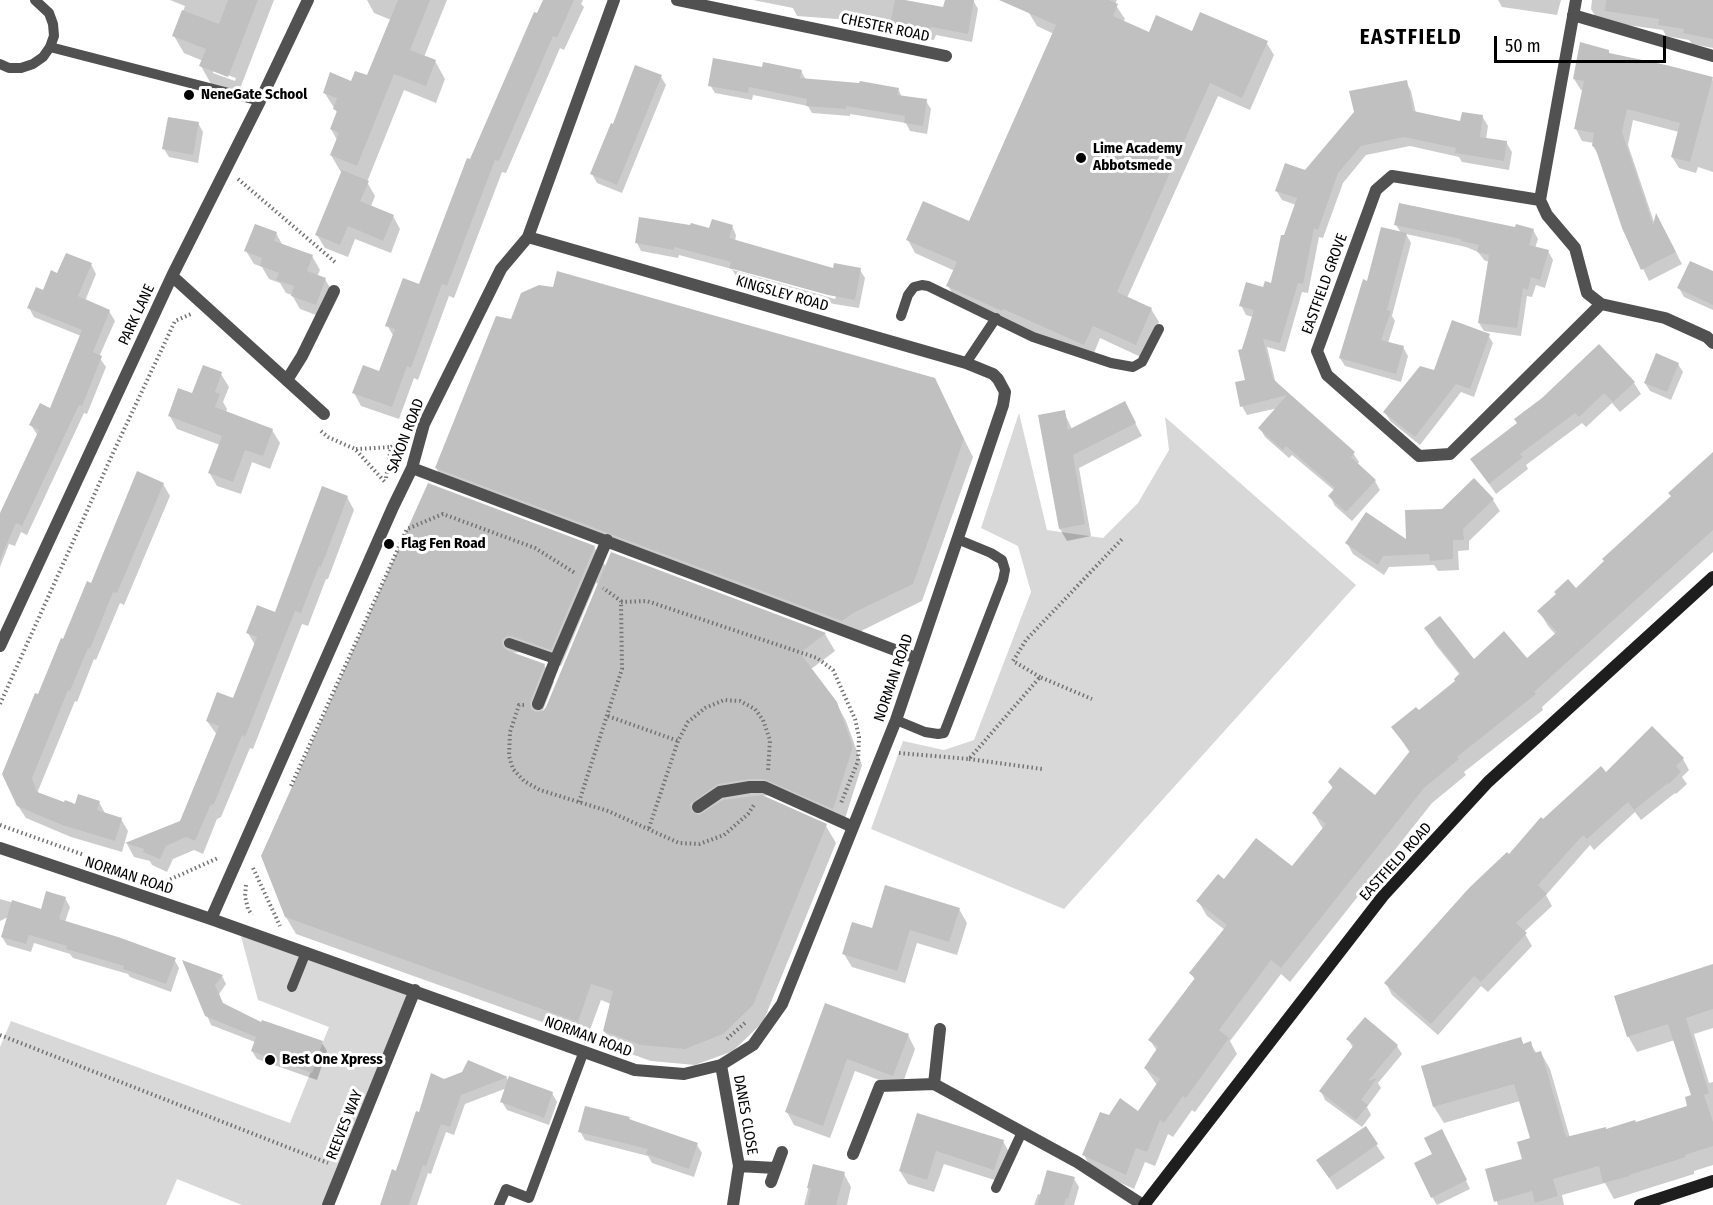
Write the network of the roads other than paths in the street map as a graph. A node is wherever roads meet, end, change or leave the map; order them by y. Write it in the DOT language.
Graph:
graph roads {
  1 [pos="35,0"];
  2 [pos="308,0"];
  3 [pos="614,0"];
  4 [pos="676,0"];
  5 [pos="1576,0"];
  6 [pos="1573,15"];
  7 [pos="50,47"];
  8 [pos="946,56"];
  9 [pos="1713,56"];
  10 [pos="0,64"];
  11 [pos="260,101"];
  12 [pos="1540,200"];
  13 [pos="528,237"];
  14 [pos="172,276"];
  15 [pos="334,291"];
  16 [pos="1601,304"];
  17 [pos="901,316"];
  18 [pos="996,318"];
  19 [pos="1159,329"];
  20 [pos="1713,343"];
  21 [pos="966,363"];
  22 [pos="287,380"];
  23 [pos="1003,405"];
  24 [pos="324,414"];
  25 [pos="412,468"];
  26 [pos="957,539"];
  27 [pos="607,540"];
  28 [pos="1713,577"];
  29 [pos="509,643"];
  30 [pos="0,646"];
  31 [pos="916,658"];
  32 [pos="555,660"];
  33 [pos="538,704"];
  34 [pos="896,720"];
  35 [pos="698,807"];
  36 [pos="853,827"];
  37 [pos="0,848"];
  38 [pos="211,919"];
  39 [pos="306,952"];
  40 [pos="292,987"];
  41 [pos="416,990"];
  42 [pos="940,1029"];
  43 [pos="584,1051"];
  44 [pos="721,1065"];
  45 [pos="934,1083"];
  46 [pos="1022,1132"];
  47 [pos="782,1152"];
  48 [pos="853,1154"];
  49 [pos="739,1166"];
  50 [pos="775,1168"];
  51 [pos="1713,1181"];
  52 [pos="771,1182"];
  53 [pos="996,1188"];
  54 [pos="328,1205"];
  55 [pos="500,1205"];
  56 [pos="733,1205"];
  57 [pos="1143,1205"];
  58 [pos="1640,1205"];
  1 -- 7 [label="lane"];
  2 -- 11 [label="street, PARK LANE"];
  3 -- 13 [label="street, SAXON ROAD"];
  4 -- 8 [label="street, CHESTER ROAD"];
  5 -- 6 [label="street"];
  6 -- 9 [label="street"];
  6 -- 12 [label="street"];
  7 -- 10 [label="lane"];
  7 -- 11 [label="lane"];
  11 -- 14 [label="street, PARK LANE"];
  12 -- 16 [label="street"];
  12 -- 16 [label="street, EASTFIELD GROVE"];
  13 -- 21 [label="street, KINGSLEY ROAD"];
  13 -- 25 [label="street, SAXON ROAD"];
  14 -- 22 [label="street"];
  14 -- 30 [label="street, PARK LANE"];
  15 -- 22 [label="street"];
  16 -- 20 [label="street"];
  17 -- 18 [label="lane"];
  18 -- 19 [label="lane"];
  18 -- 21 [label="lane"];
  21 -- 23 [label="street, KINGSLEY ROAD"];
  22 -- 24 [label="street"];
  23 -- 26 [label="street, NORMAN ROAD"];
  25 -- 27 [label="street"];
  25 -- 38 [label="street, SAXON ROAD"];
  26 -- 31 [label="street, NORMAN ROAD"];
  26 -- 34 [label="lane"];
  27 -- 31 [label="street"];
  27 -- 32 [label="street"];
  28 -- 57 [label="street, EASTFIELD ROAD"];
  29 -- 32 [label="lane"];
  31 -- 34 [label="street, NORMAN ROAD"];
  32 -- 33 [label="street"];
  34 -- 36 [label="street, NORMAN ROAD"];
  35 -- 36 [label="street"];
  36 -- 44 [label="street, NORMAN ROAD"];
  37 -- 38 [label="street, NORMAN ROAD"];
  38 -- 39 [label="street, NORMAN ROAD"];
  39 -- 40 [label="lane"];
  39 -- 41 [label="street, NORMAN ROAD"];
  41 -- 43 [label="street, NORMAN ROAD"];
  41 -- 54 [label="street, REEVES WAY"];
  42 -- 45 [label="street"];
  43 -- 44 [label="street, NORMAN ROAD"];
  43 -- 55 [label="lane"];
  44 -- 49 [label="street, DANES CLOSE"];
  45 -- 46 [label="street"];
  45 -- 48 [label="street"];
  46 -- 53 [label="lane"];
  46 -- 57 [label="street"];
  47 -- 50 [label="street"];
  49 -- 50 [label="street"];
  49 -- 56 [label="street, DANES CLOSE"];
  50 -- 52 [label="street"];
  51 -- 58 [label="street"];
}
